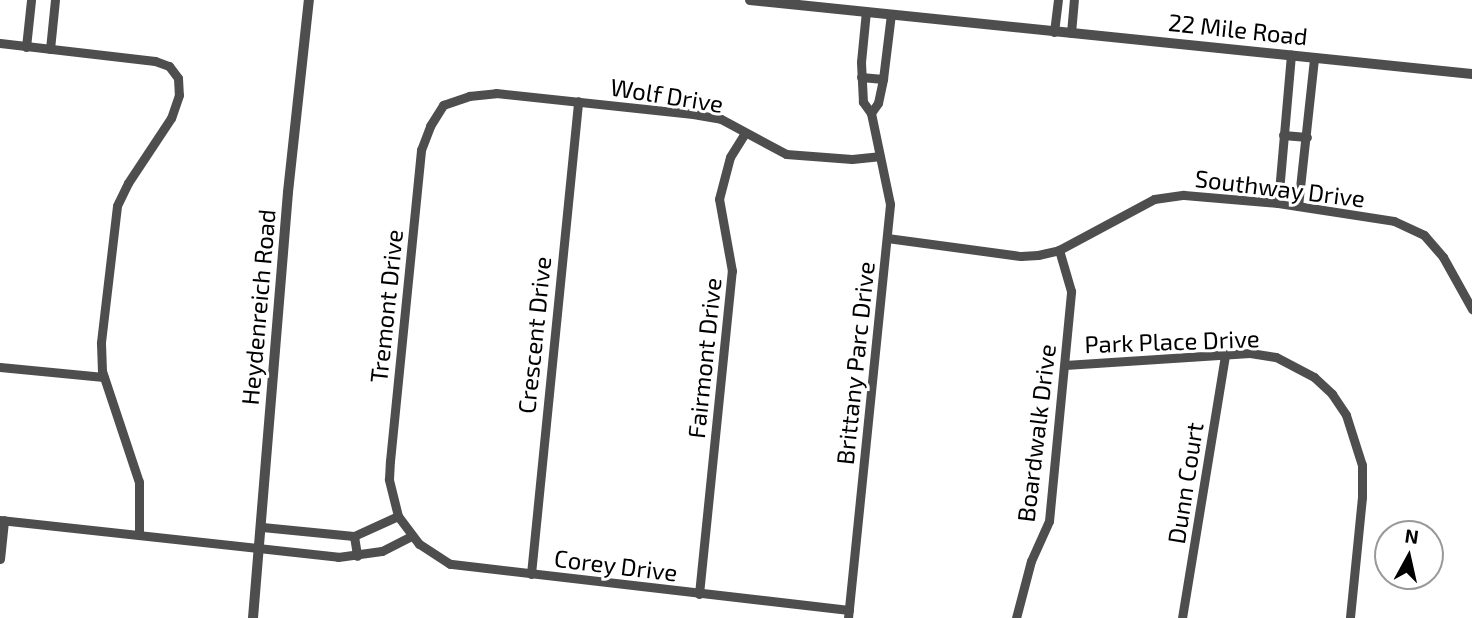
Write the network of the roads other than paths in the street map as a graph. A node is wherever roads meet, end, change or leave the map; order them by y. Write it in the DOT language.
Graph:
graph roads {
  1 [pos="31,0"];
  2 [pos="55,0"];
  3 [pos="309,0"];
  4 [pos="750,0"];
  5 [pos="1058,0"];
  6 [pos="1074,0"];
  7 [pos="866,12"];
  8 [pos="891,14"];
  9 [pos="1054,32"];
  10 [pos="1071,33"];
  11 [pos="0,43"];
  12 [pos="26,47"];
  13 [pos="50,49"];
  14 [pos="1291,55"];
  15 [pos="1314,58"];
  16 [pos="1472,74"];
  17 [pos="861,77"];
  18 [pos="883,79"];
  19 [pos="578,101"];
  20 [pos="443,105"];
  21 [pos="871,113"];
  22 [pos="745,133"];
  23 [pos="1283,135"];
  24 [pos="1307,137"];
  25 [pos="879,156"];
  26 [pos="1278,202"];
  27 [pos="1297,205"];
  28 [pos="887,238"];
  29 [pos="1059,250"];
  30 [pos="1472,309"];
  31 [pos="1225,354"];
  32 [pos="1065,365"];
  33 [pos="0,367"];
  34 [pos="104,377"];
  35 [pos="398,516"];
  36 [pos="2,520"];
  37 [pos="262,527"];
  38 [pos="139,535"];
  39 [pos="354,536"];
  40 [pos="411,536"];
  41 [pos="259,549"];
  42 [pos="357,556"];
  43 [pos="0,559"];
  44 [pos="531,574"];
  45 [pos="699,594"];
  46 [pos="849,614"];
  47 [pos="253,618"];
  48 [pos="1016,618"];
  49 [pos="1182,618"];
  50 [pos="1350,618"];
  1 -- 12 [label="street"];
  2 -- 13 [label="street"];
  3 -- 37 [label="street, Heydenreich Road"];
  4 -- 7 [label="street, 22 Mile Road"];
  5 -- 9 [label="street"];
  6 -- 10 [label="street"];
  7 -- 8 [label="street, 22 Mile Road"];
  7 -- 17 [label="street, Brittany Parc Drive"];
  8 -- 9 [label="street, 22 Mile Road"];
  8 -- 18 [label="street"];
  9 -- 10 [label="street, 22 Mile Road"];
  10 -- 14 [label="street, 22 Mile Road"];
  11 -- 12 [label="street"];
  12 -- 13 [label="street"];
  13 -- 34 [label="street"];
  14 -- 15 [label="street, 22 Mile Road"];
  14 -- 23 [label="street"];
  15 -- 16 [label="street, 22 Mile Road"];
  15 -- 24 [label="street"];
  17 -- 18 [label="street"];
  17 -- 21 [label="street, Brittany Parc Drive"];
  18 -- 21 [label="street"];
  19 -- 20 [label="street, Wolf Drive"];
  19 -- 22 [label="street, Wolf Drive"];
  19 -- 44 [label="street, Crescent Drive"];
  20 -- 35 [label="street, Tremont Drive"];
  21 -- 25 [label="street, Brittany Parc Drive"];
  22 -- 25 [label="street, Wolf Drive"];
  22 -- 45 [label="street, Fairmont Drive"];
  23 -- 24 [label="street"];
  23 -- 26 [label="street"];
  24 -- 27 [label="street"];
  25 -- 28 [label="street, Brittany Parc Drive"];
  26 -- 27 [label="street, Southway Drive"];
  26 -- 29 [label="street, Southway Drive"];
  27 -- 30 [label="street, Southway Drive"];
  28 -- 29 [label="street, Southway Drive"];
  28 -- 46 [label="street, Brittany Parc Drive"];
  29 -- 32 [label="street, Boardwalk Drive"];
  31 -- 32 [label="street, Park Place Drive"];
  31 -- 49 [label="street, Dunn Court"];
  31 -- 50 [label="street, Park Place Drive"];
  32 -- 48 [label="street, Boardwalk Drive"];
  33 -- 34 [label="street"];
  34 -- 38 [label="street"];
  35 -- 39 [label="street"];
  35 -- 40 [label="street, Corey Drive"];
  36 -- 38 [label="street"];
  36 -- 43 [label="street"];
  37 -- 39 [label="street"];
  37 -- 41 [label="street, Heydenreich Road"];
  38 -- 41 [label="street"];
  39 -- 42 [label="street"];
  40 -- 42 [label="street"];
  40 -- 44 [label="street, Corey Drive"];
  41 -- 42 [label="street"];
  41 -- 47 [label="street, Heydenreich Road"];
  44 -- 45 [label="street, Corey Drive"];
  45 -- 46 [label="street, Corey Drive"];
}
